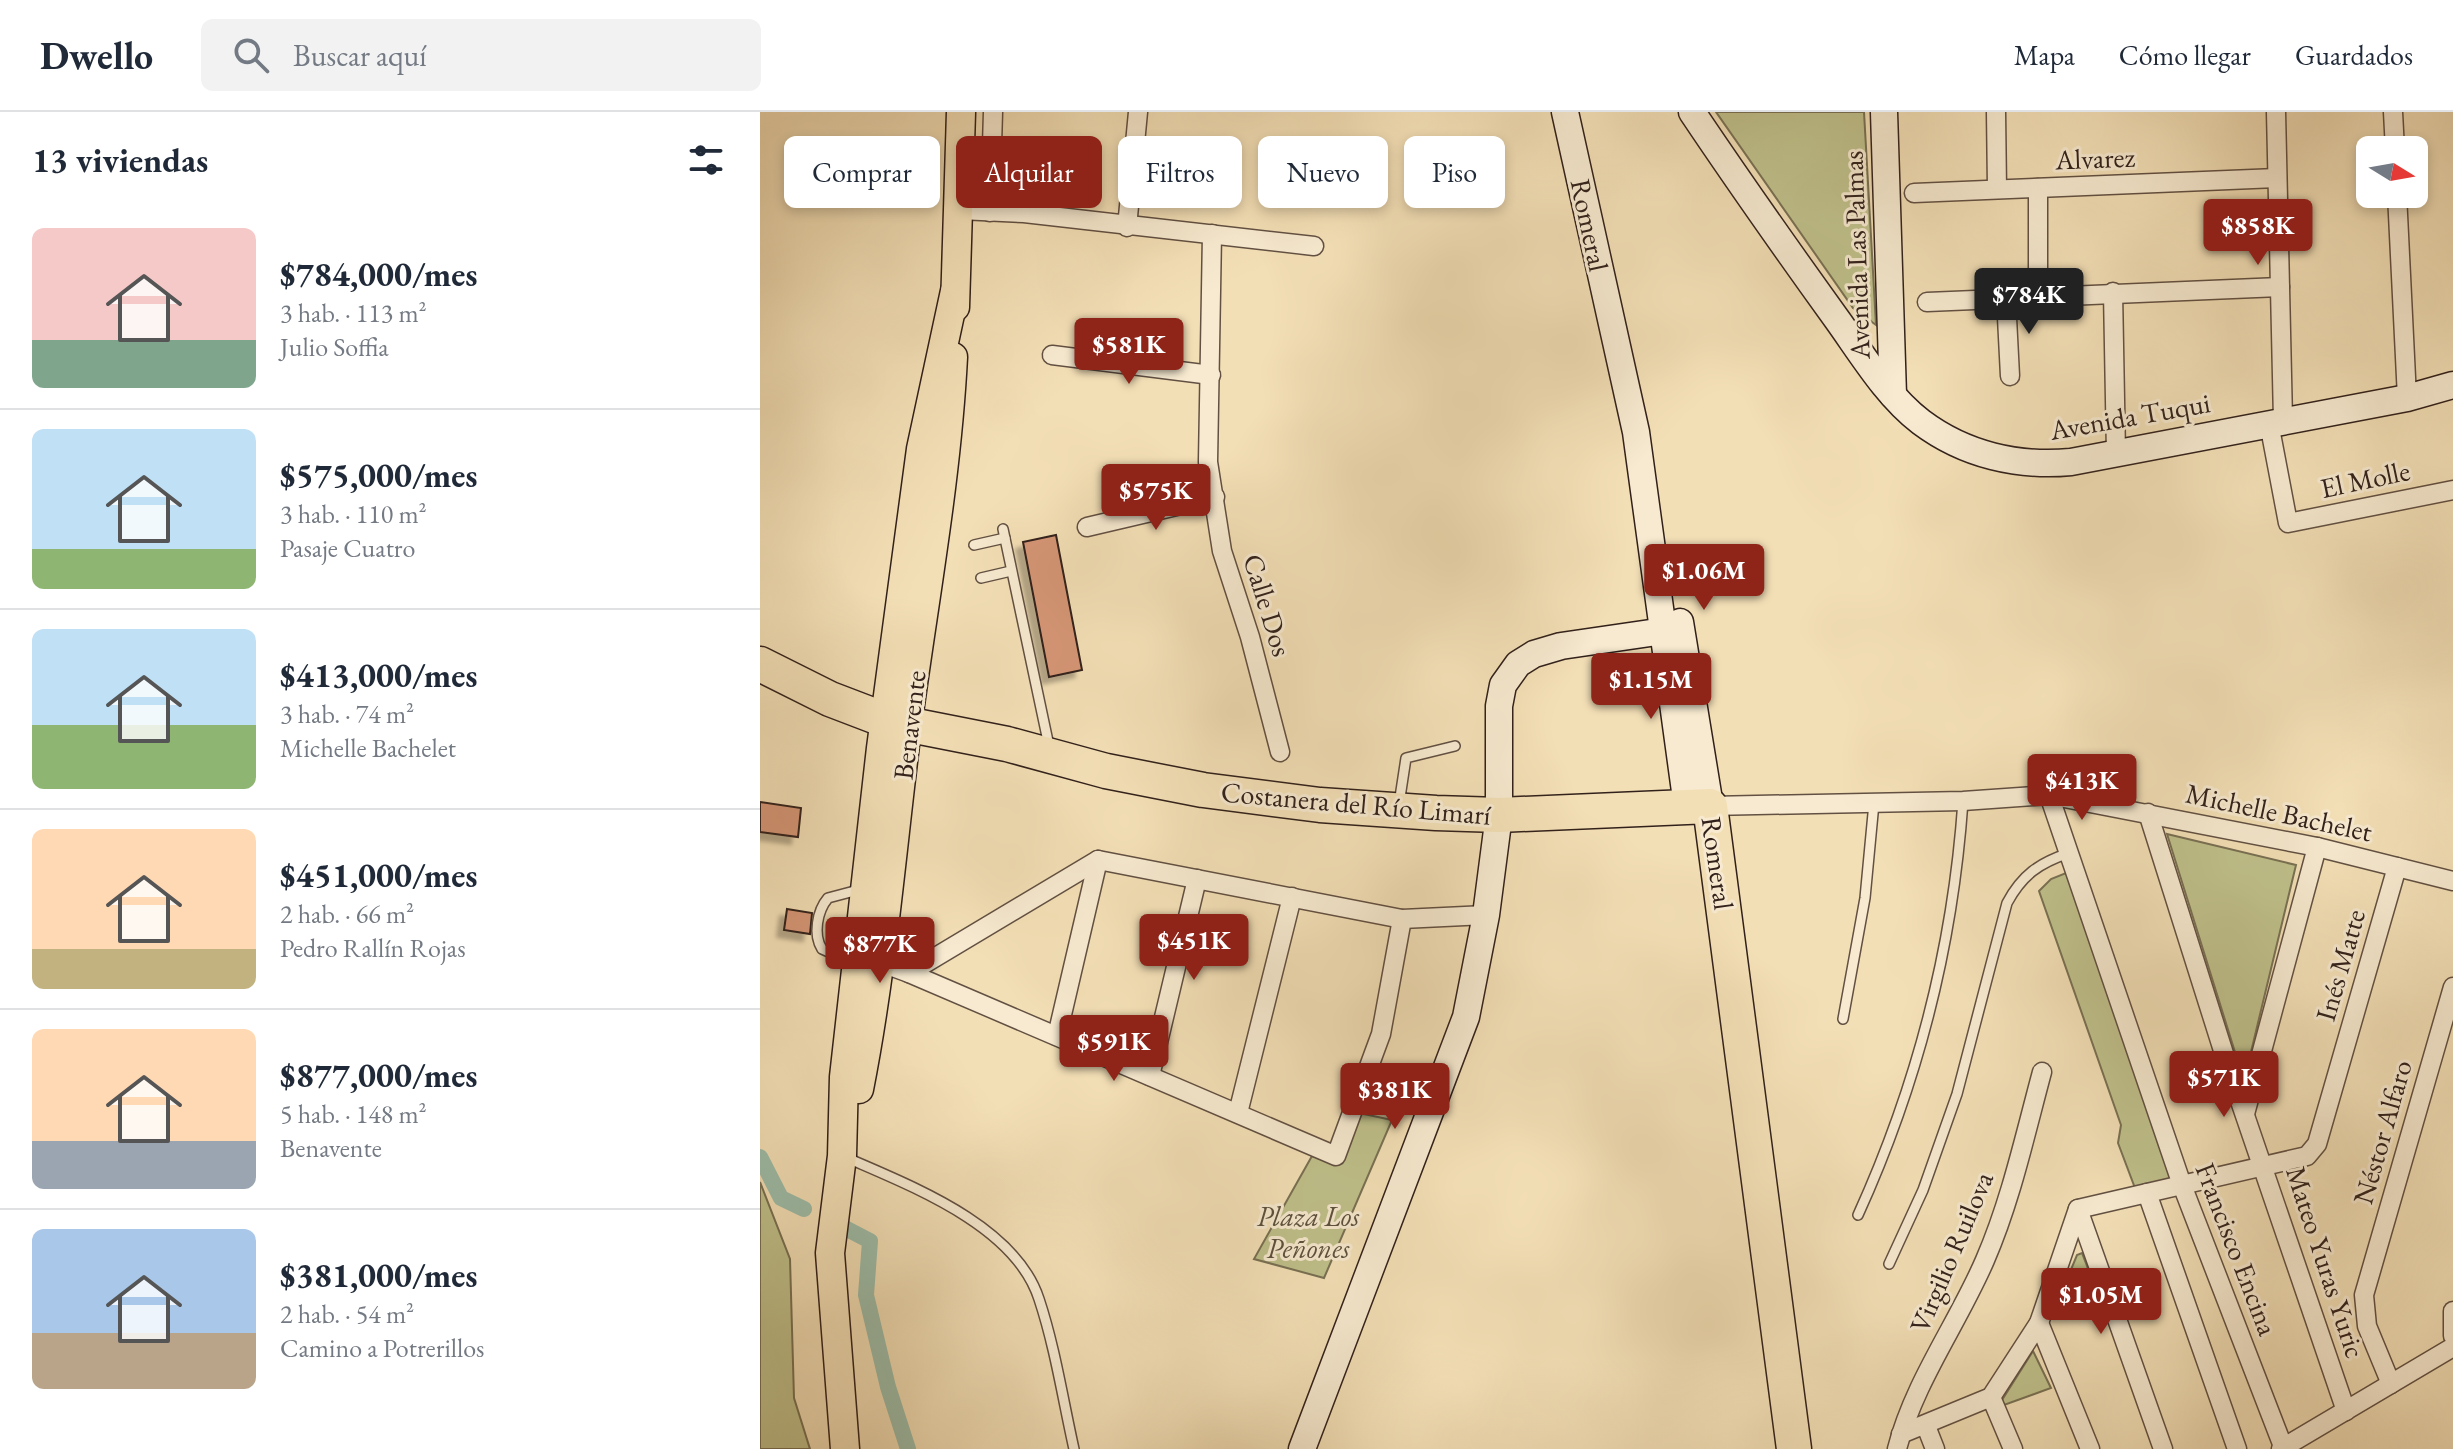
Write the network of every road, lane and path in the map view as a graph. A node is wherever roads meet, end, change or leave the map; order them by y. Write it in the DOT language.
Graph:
graph roads {
  1 [pos="961,112"];
  2 [pos="993,112"];
  3 [pos="1138,112"];
  4 [pos="1565,112"];
  5 [pos="1692,112"];
  6 [pos="1884,112"];
  7 [pos="1996,112"];
  8 [pos="2276,112"];
  9 [pos="2393,112"];
  10 [pos="2394,136"];
  11 [pos="2277,178"];
  12 [pos="2038,188"];
  13 [pos="1997,189"];
  14 [pos="1914,193"];
  15 [pos="2398,208"];
  16 [pos="960,210"];
  17 [pos="990,212"];
  18 [pos="1127,227"];
  19 [pos="1212,234"];
  20 [pos="1314,246"];
  21 [pos="2280,287"];
  22 [pos="2113,292"];
  23 [pos="2038,296"];
  24 [pos="2006,298"];
  25 [pos="1927,302"];
  26 [pos="1052,355"];
  27 [pos="1211,375"];
  28 [pos="2010,376"];
  29 [pos="2453,385"];
  30 [pos="1893,395"];
  31 [pos="2407,398"];
  32 [pos="2276,422"];
  33 [pos="1636,432"];
  34 [pos="2116,454"];
  35 [pos="2453,490"];
  36 [pos="1215,497"];
  37 [pos="1087,527"];
  38 [pos="974,545"];
  39 [pos="1011,571"];
  40 [pos="981,578"];
  41 [pos="1664,631"];
  42 [pos="760,657"];
  43 [pos="760,664"];
  44 [pos="898,714"];
  45 [pos="1455,746"];
  46 [pos="1280,752"];
  47 [pos="1051,757"];
  48 [pos="2049,795"];
  49 [pos="1963,801"];
  50 [pos="1874,803"];
  51 [pos="1698,806"];
  52 [pos="1399,811"];
  53 [pos="2148,813"];
  54 [pos="1499,815"];
  55 [pos="2317,847"];
  56 [pos="2069,853"];
  57 [pos="1098,860"];
  58 [pos="2397,867"];
  59 [pos="1197,879"];
  60 [pos="2453,881"];
  61 [pos="866,889"];
  62 [pos="1292,897"];
  63 [pos="1486,915"];
  64 [pos="1402,919"];
  65 [pos="868,963"];
  66 [pos="909,973"];
  67 [pos="2453,987"];
  68 [pos="1843,1019"];
  69 [pos="1057,1036"];
  70 [pos="2042,1072"];
  71 [pos="1150,1076"];
  72 [pos="1238,1113"];
  73 [pos="2245,1114"];
  74 [pos="842,1156"];
  75 [pos="2264,1166"];
  76 [pos="2182,1185"];
  77 [pos="2147,1193"];
  78 [pos="2078,1209"];
  79 [pos="1858,1215"];
  80 [pos="1889,1264"];
  81 [pos="2453,1311"];
  82 [pos="2039,1323"];
  83 [pos="2453,1336"];
  84 [pos="2453,1347"];
  85 [pos="2391,1384"];
  86 [pos="1991,1397"];
  87 [pos="2346,1411"];
  88 [pos="1926,1426"];
  89 [pos="1899,1442"];
  90 [pos="845,1449"];
  91 [pos="1074,1449"];
  92 [pos="1302,1449"];
  93 [pos="1794,1449"];
  94 [pos="1935,1449"];
  95 [pos="2013,1449"];
  96 [pos="2090,1449"];
  97 [pos="2163,1449"];
  98 [pos="2237,1449"];
  99 [pos="2283,1449"];
  1 -- 16 [label="main road, Benavente"];
  2 -- 17 [label="street"];
  3 -- 18 [label="street"];
  4 -- 33 [label="street, Romeral"];
  5 -- 30 [label="street, Avenida Tuqui"];
  6 -- 30 [label="street, Avenida Las Palmas"];
  7 -- 13 [label="street"];
  8 -- 11 [label="street"];
  9 -- 10 [label="street"];
  11 -- 12 [label="street, Alvarez"];
  11 -- 21 [label="street"];
  12 -- 13 [label="street, Alvarez"];
  12 -- 23 [label="street"];
  13 -- 14 [label="street, Alvarez"];
  15 -- 31 [label="street"];
  16 -- 17 [label="street"];
  16 -- 44 [label="main road, Benavente"];
  17 -- 18 [label="street"];
  18 -- 19 [label="street"];
  19 -- 20 [label="street"];
  19 -- 27 [label="street, Calle Dos"];
  21 -- 22 [label="street"];
  21 -- 32 [label="street"];
  22 -- 23 [label="street"];
  22 -- 34 [label="street"];
  23 -- 24 [label="street"];
  24 -- 25 [label="street"];
  24 -- 28 [label="street"];
  26 -- 27 [label="street"];
  27 -- 36 [label="street, Calle Dos"];
  29 -- 31 [label="street, Avenida Tuqui"];
  30 -- 34 [label="street, Avenida Tuqui"];
  31 -- 32 [label="street, Avenida Tuqui"];
  32 -- 34 [label="street, Avenida Tuqui"];
  32 -- 35 [label="street, El Molle"];
  33 -- 41 [label="street, Romeral"];
  33 -- 51 [label="street, Romeral"];
  36 -- 37 [label="street"];
  36 -- 46 [label="street, Calle Dos"];
  38 -- 39 [label="lane"];
  39 -- 40 [label="lane"];
  39 -- 47 [label="lane"];
  41 -- 51 [label="street, Romeral"];
  41 -- 54 [label="street"];
  42 -- 44 [label="highway, Costanera del Río Limarí"];
  43 -- 44 [label="highway, Costanera del Río Limarí"];
  44 -- 47 [label="highway, Costanera del Río Limarí"];
  44 -- 61 [label="main road, Benavente"];
  44 -- 65 [label="main road, Benavente"];
  45 -- 52 [label="lane"];
  47 -- 52 [label="highway, Costanera del Río Limarí"];
  48 -- 49 [label="street, Michelle Bachelet"];
  48 -- 53 [label="street, Michelle Bachelet"];
  48 -- 56 [label="street, Francisco Encina"];
  49 -- 50 [label="street, Michelle Bachelet"];
  49 -- 79 [label="lane"];
  50 -- 51 [label="street, Michelle Bachelet"];
  50 -- 68 [label="lane"];
  51 -- 54 [label="highway, Costanera del Río Limarí"];
  51 -- 93 [label="highway, Romeral"];
  52 -- 54 [label="highway, Costanera del Río Limarí"];
  53 -- 55 [label="street, Michelle Bachelet"];
  53 -- 73 [label="street, Mateo Yuras Yuric"];
  54 -- 63 [label="street"];
  55 -- 58 [label="street, Michelle Bachelet"];
  55 -- 73 [label="street"];
  56 -- 76 [label="street, Francisco Encina"];
  56 -- 80 [label="lane"];
  57 -- 59 [label="street"];
  57 -- 66 [label="street"];
  57 -- 69 [label="street"];
  58 -- 60 [label="street, Michelle Bachelet"];
  58 -- 75 [label="street, Inés Matte"];
  59 -- 62 [label="street"];
  59 -- 71 [label="street"];
  61 -- 65 [label="main road, Benavente"];
  61 -- 65 [label="lane"];
  62 -- 64 [label="street"];
  62 -- 72 [label="street"];
  63 -- 64 [label="street"];
  63 -- 92 [label="street"];
  64 -- 72 [label="street"];
  65 -- 66 [label="street"];
  65 -- 74 [label="main road, Benavente"];
  66 -- 69 [label="street"];
  67 -- 85 [label="street, Néstor Alfaro"];
  69 -- 71 [label="street"];
  70 -- 89 [label="street, Virgilio Ruilova"];
  71 -- 72 [label="street"];
  73 -- 75 [label="street, Mateo Yuras Yuric"];
  74 -- 90 [label="main road, Benavente"];
  74 -- 91 [label="lane"];
  75 -- 76 [label="street, Inés Matte"];
  75 -- 87 [label="street, Mateo Yuras Yuric"];
  76 -- 77 [label="street, Inés Matte"];
  76 -- 99 [label="street, Francisco Encina"];
  77 -- 78 [label="street, Inés Matte"];
  77 -- 98 [label="street"];
  78 -- 82 [label="street"];
  78 -- 97 [label="street"];
  81 -- 83 [label="street"];
  82 -- 86 [label="street"];
  82 -- 96 [label="street"];
  84 -- 85 [label="street"];
  85 -- 87 [label="street"];
  86 -- 88 [label="street"];
  86 -- 95 [label="street"];
  87 -- 99 [label="street"];
  88 -- 89 [label="street"];
  88 -- 94 [label="street"];
}
